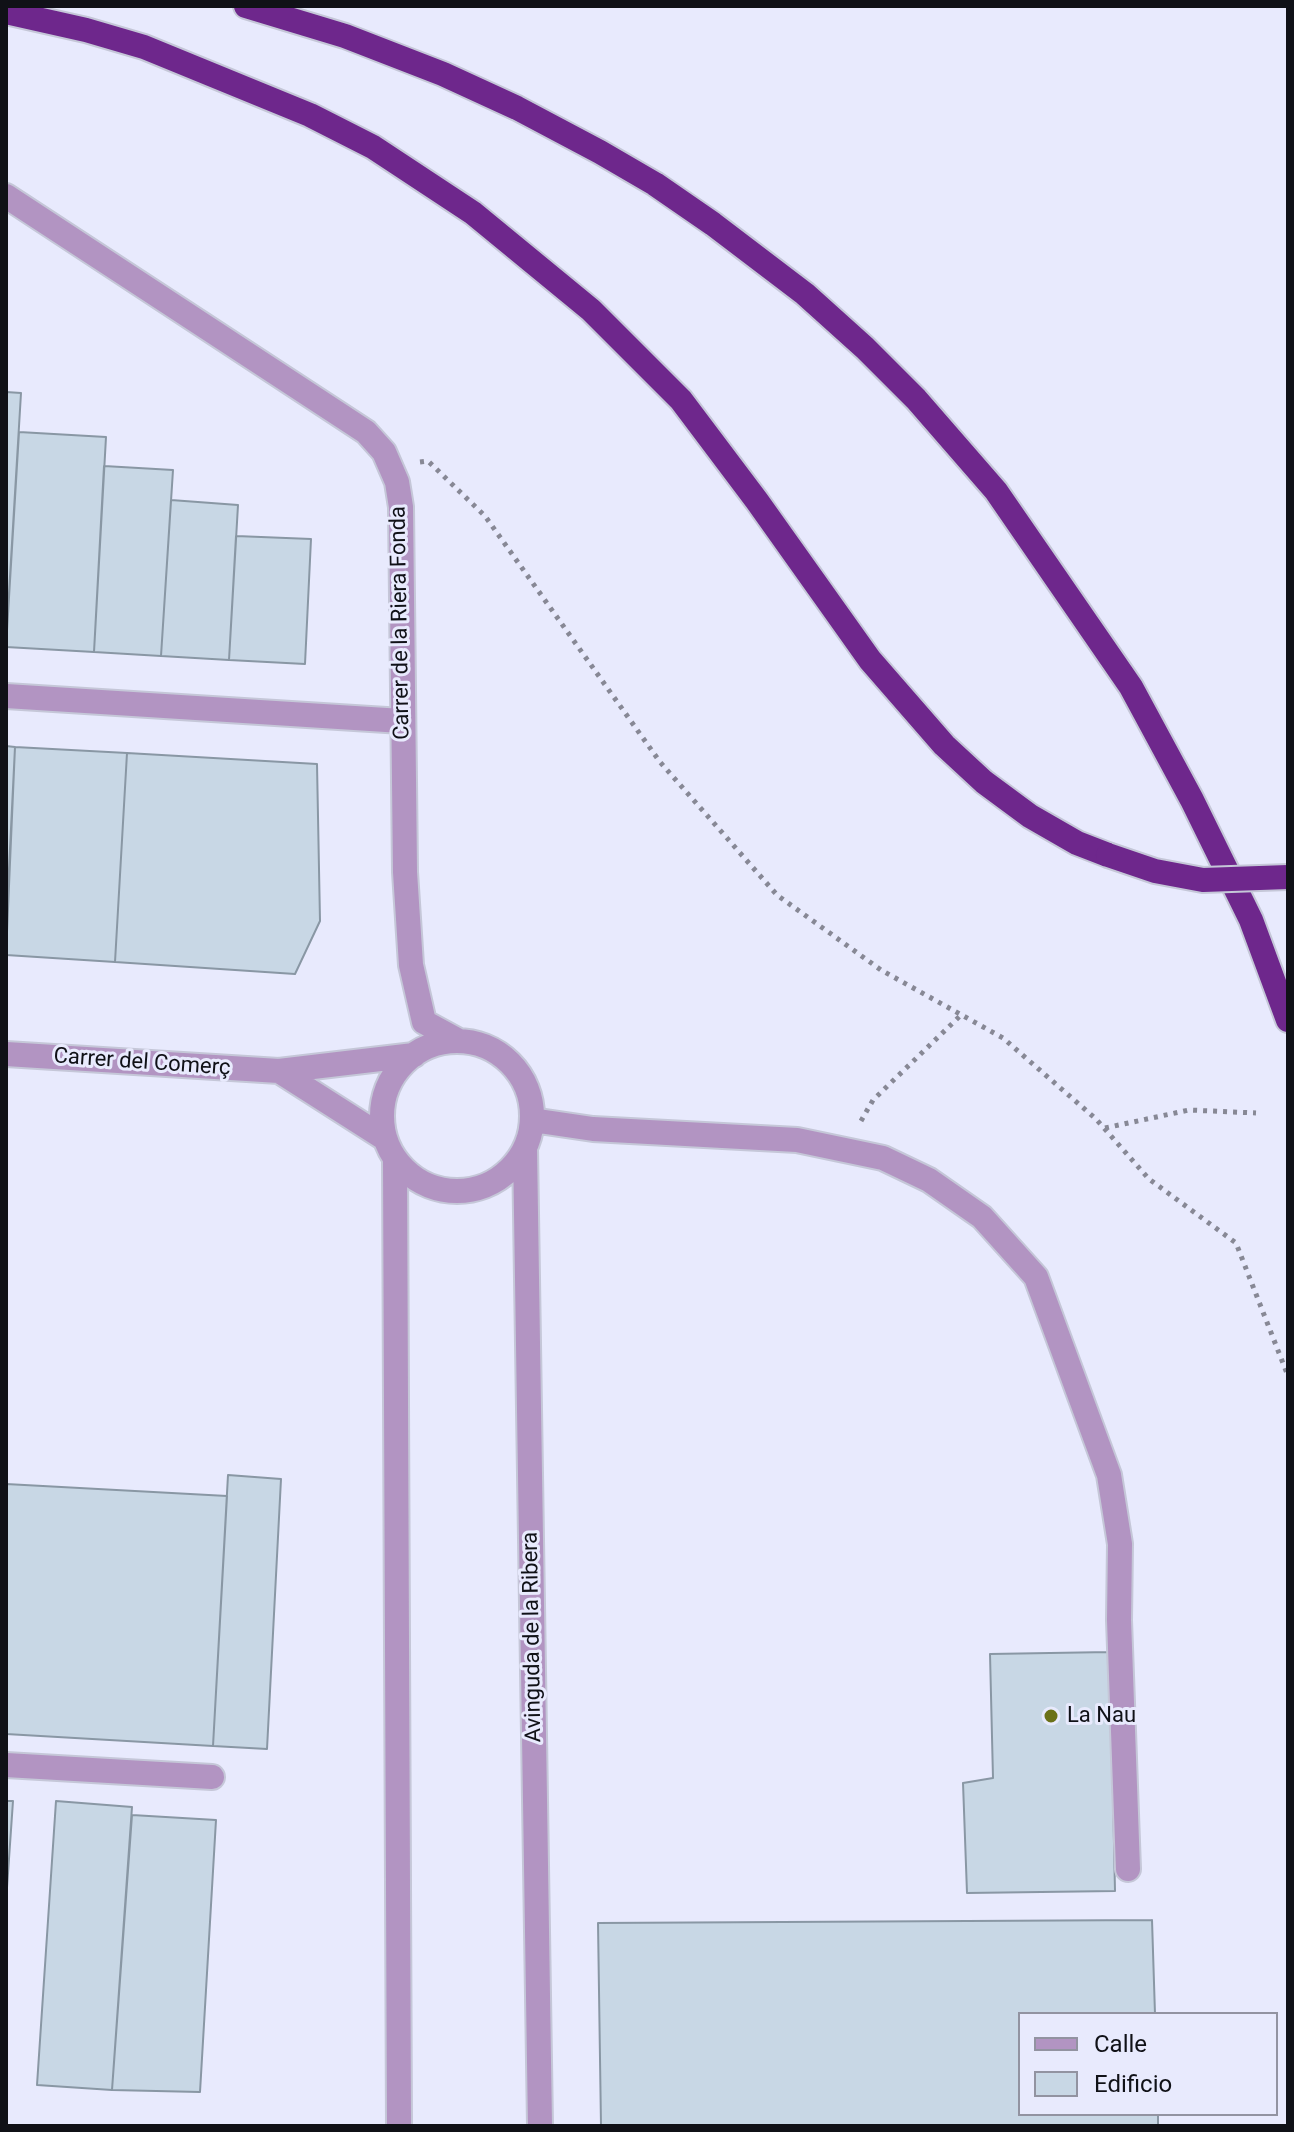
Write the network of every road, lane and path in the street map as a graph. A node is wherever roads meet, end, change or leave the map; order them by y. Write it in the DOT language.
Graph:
graph roads {
  1 [pos="246,6"];
  2 [pos="6,12"];
  3 [pos="6,196"];
  4 [pos="391,467"];
  5 [pos="6,696"];
  6 [pos="402,721"];
  7 [pos="1288,877"];
  8 [pos="961,1015"];
  9 [pos="1288,1020"];
  10 [pos="459,1041"];
  11 [pos="6,1054"];
  12 [pos="414,1055"];
  13 [pos="279,1071"];
  14 [pos="1256,1113"];
  15 [pos="532,1120"];
  16 [pos="1104,1128"];
  17 [pos="525,1148"];
  18 [pos="390,1149"];
  19 [pos="844,1150"];
  20 [pos="1288,1376"];
  21 [pos="6,1765"];
  22 [pos="212,1777"];
  23 [pos="1128,1869"];
  24 [pos="399,2126"];
  25 [pos="540,2126"];
  1 -- 9 [label="highway"];
  2 -- 7 [label="highway, bridge"];
  3 -- 4 [label="street, Carrer de la Riera Fonda"];
  4 -- 6 [label="street, Carrer de la Riera Fonda"];
  4 -- 8 [label="path"];
  5 -- 6 [label="street"];
  6 -- 10 [label="street, Carrer de la Riera Fonda"];
  8 -- 16 [label="path"];
  8 -- 19 [label="path"];
  10 -- 12 [label="street"];
  10 -- 15 [label="street"];
  11 -- 13 [label="street, Carrer del Comerç"];
  12 -- 13 [label="street, Carrer del Comerç"];
  12 -- 18 [label="street"];
  13 -- 18 [label="street, Carrer del Comerç"];
  14 -- 16 [label="path"];
  15 -- 17 [label="street"];
  15 -- 19 [label="street"];
  16 -- 20 [label="path"];
  17 -- 18 [label="street"];
  17 -- 25 [label="street, Avinguda de la Ribera"];
  18 -- 24 [label="street"];
  19 -- 23 [label="street"];
  21 -- 22 [label="street"];
}
